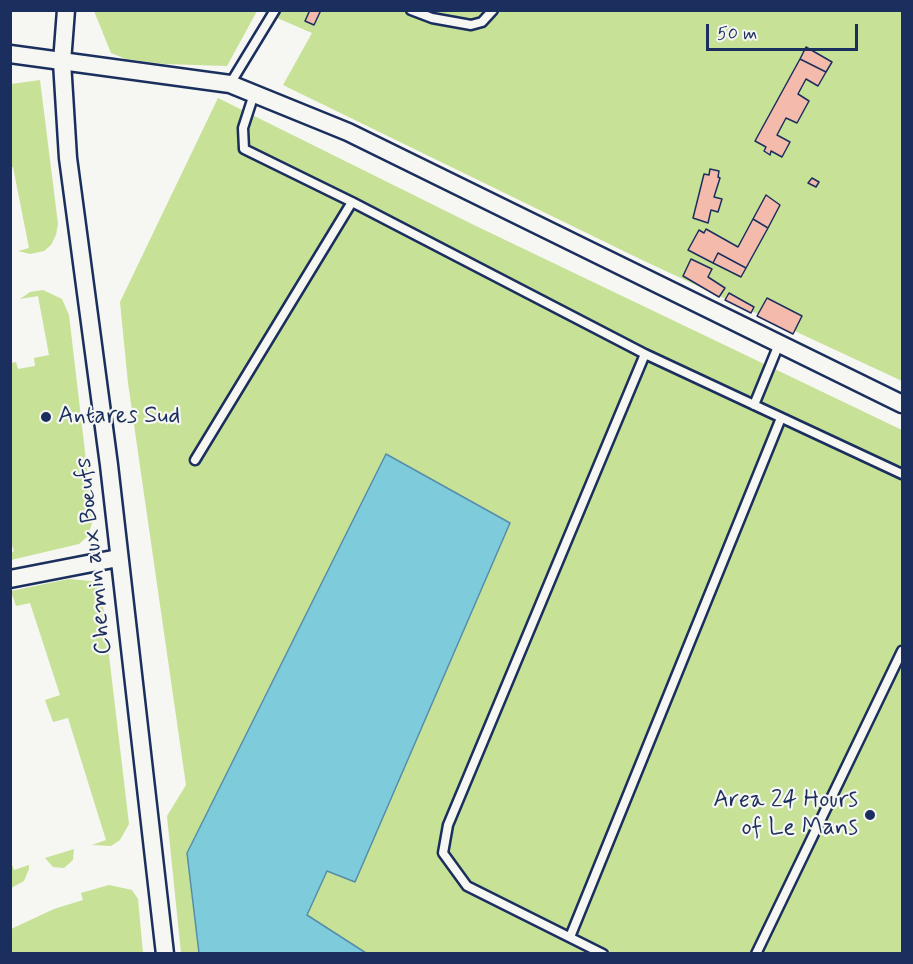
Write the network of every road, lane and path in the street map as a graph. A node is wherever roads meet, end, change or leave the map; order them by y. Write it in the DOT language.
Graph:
graph roads {
  1 [pos="66,10"];
  2 [pos="275,10"];
  3 [pos="411,10"];
  4 [pos="493,10"];
  5 [pos="10,54"];
  6 [pos="62,62"];
  7 [pos="230,84"];
  8 [pos="254,94"];
  9 [pos="352,202"];
  10 [pos="779,344"];
  11 [pos="645,354"];
  12 [pos="903,404"];
  13 [pos="754,405"];
  14 [pos="782,418"];
  15 [pos="195,460"];
  16 [pos="903,474"];
  17 [pos="118,558"];
  18 [pos="10,579"];
  19 [pos="903,651"];
  20 [pos="570,937"];
  21 [pos="165,954"];
  22 [pos="603,954"];
  23 [pos="756,954"];
  1 -- 6 [label="street, Chemin aux Bœufs"];
  2 -- 7 [label="lane"];
  3 -- 4 [label="lane"];
  5 -- 6 [label="street"];
  6 -- 7 [label="street"];
  6 -- 17 [label="street, Chemin aux Bœufs"];
  7 -- 8 [label="street"];
  8 -- 9 [label="lane"];
  8 -- 10 [label="street"];
  9 -- 11 [label="lane"];
  9 -- 15 [label="lane"];
  10 -- 12 [label="street"];
  10 -- 13 [label="lane"];
  11 -- 13 [label="lane"];
  11 -- 20 [label="lane"];
  13 -- 14 [label="lane"];
  14 -- 16 [label="lane"];
  14 -- 20 [label="lane"];
  17 -- 18 [label="street"];
  17 -- 21 [label="street, Chemin aux Bœufs"];
  19 -- 23 [label="lane"];
  20 -- 22 [label="lane"];
}
